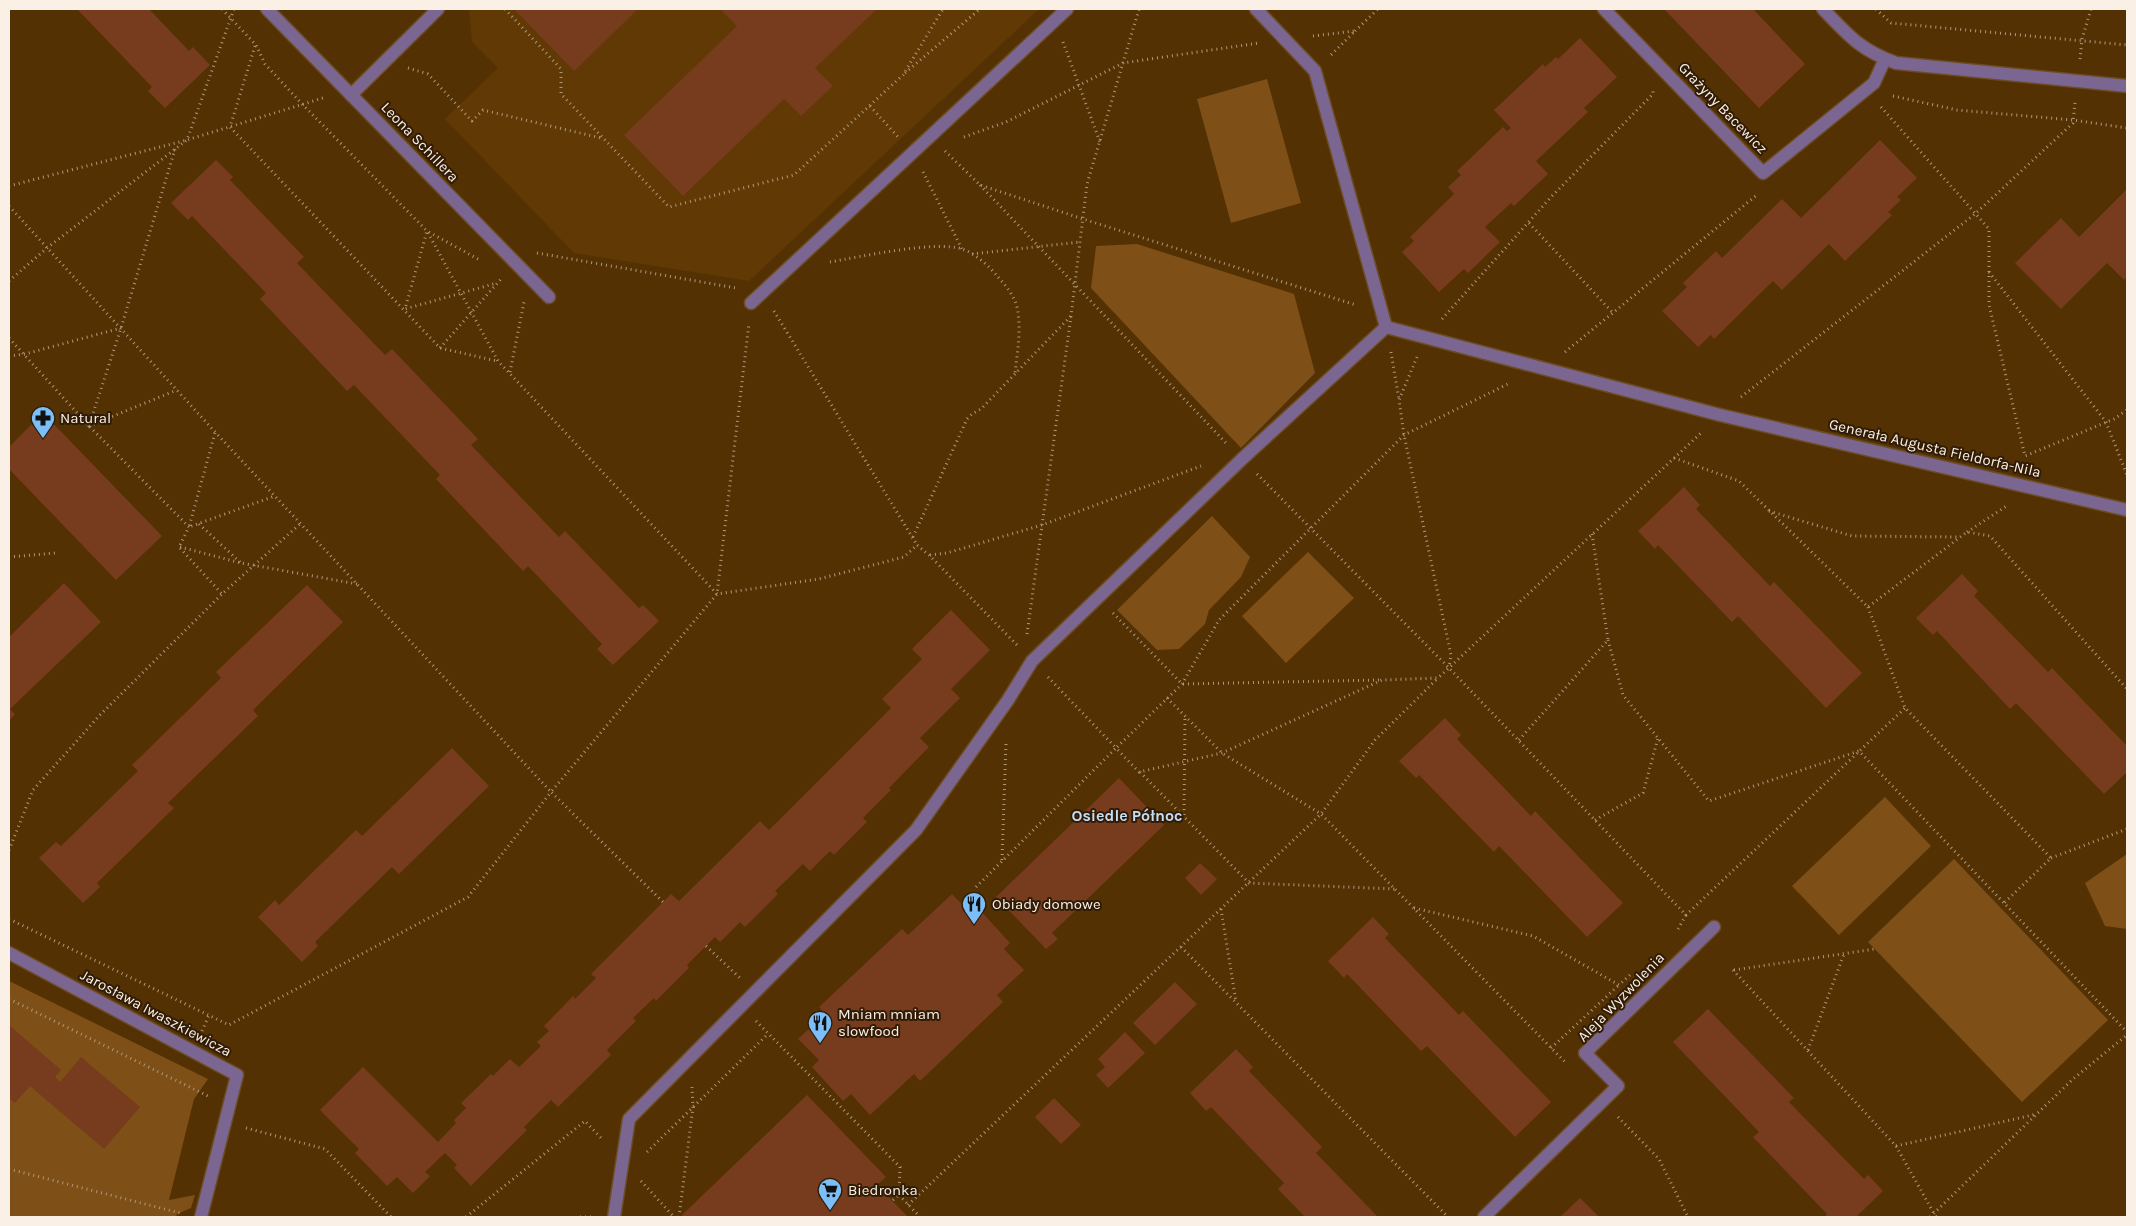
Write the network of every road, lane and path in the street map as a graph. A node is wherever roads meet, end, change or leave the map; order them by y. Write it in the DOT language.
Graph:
graph roads {
  1 [pos="222,9"];
  2 [pos="234,9"];
  3 [pos="267,9"];
  4 [pos="438,9"];
  5 [pos="505,9"];
  6 [pos="943,9"];
  7 [pos="980,9"];
  8 [pos="1067,9"];
  9 [pos="1139,9"];
  10 [pos="1256,9"];
  11 [pos="1378,9"];
  12 [pos="1604,9"];
  13 [pos="1822,9"];
  14 [pos="1876,9"];
  15 [pos="2091,9"];
  16 [pos="231,18"];
  17 [pos="1055,20"];
  18 [pos="1355,31"];
  19 [pos="2082,39"];
  20 [pos="1286,40"];
  21 [pos="2127,44"];
  22 [pos="256,45"];
  23 [pos="1885,59"];
  24 [pos="386,60"];
  25 [pos="1123,63"];
  26 [pos="1315,71"];
  27 [pos="903,75"];
  28 [pos="2078,81"];
  29 [pos="1079,84"];
  30 [pos="2127,86"];
  31 [pos="1654,87"];
  32 [pos="349,93"];
  33 [pos="1890,95"];
  34 [pos="302,104"];
  35 [pos="870,106"];
  36 [pos="1880,106"];
  37 [pos="2073,123"];
  38 [pos="230,127"];
  39 [pos="2127,128"];
  40 [pos="930,136"];
  41 [pos="603,138"];
  42 [pos="187,140"];
  43 [pos="1100,142"];
  44 [pos="940,146"];
  45 [pos="176,149"];
  46 [pos="913,153"];
  47 [pos="980,185"];
  48 [pos="9,186"];
  49 [pos="1758,193"];
  50 [pos="9,208"];
  51 [pos="1975,214"];
  52 [pos="1083,219"];
  53 [pos="1528,223"];
  54 [pos="428,231"];
  55 [pos="1080,242"];
  56 [pos="1039,247"];
  57 [pos="47,248"];
  58 [pos="962,248"];
  59 [pos="971,254"];
  60 [pos="828,262"];
  61 [pos="516,264"];
  62 [pos="1989,271"];
  63 [pos="9,281"];
  64 [pos="497,283"];
  65 [pos="1075,284"];
  66 [pos="461,293"];
  67 [pos="762,293"];
  68 [pos="525,295"];
  69 [pos="549,297"];
  70 [pos="751,304"];
  71 [pos="405,309"];
  72 [pos="471,311"];
  73 [pos="1613,313"];
  74 [pos="1071,316"];
  75 [pos="1385,320"];
  76 [pos="122,328"];
  77 [pos="9,338"];
  78 [pos="1426,338"];
  79 [pos="440,348"];
  80 [pos="24,354"];
  81 [pos="9,356"];
  82 [pos="498,361"];
  83 [pos="1542,369"];
  84 [pos="510,373"];
  85 [pos="1015,374"];
  86 [pos="177,390"];
  87 [pos="1399,400"];
  88 [pos="2127,410"];
  89 [pos="1720,415"];
  90 [pos="2106,422"];
  91 [pos="89,426"];
  92 [pos="216,433"];
  93 [pos="1404,435"];
  94 [pos="1674,458"];
  95 [pos="1242,459"];
  96 [pos="1203,465"];
  97 [pos="2127,475"];
  98 [pos="2033,488"];
  99 [pos="275,496"];
  100 [pos="2127,510"];
  101 [pos="1769,511"];
  102 [pos="199,524"];
  103 [pos="300,524"];
  104 [pos="1042,525"];
  105 [pos="189,527"];
  106 [pos="1310,528"];
  107 [pos="1966,532"];
  108 [pos="1592,534"];
  109 [pos="912,537"];
  110 [pos="1960,537"];
  111 [pos="917,545"];
  112 [pos="179,547"];
  113 [pos="56,553"];
  114 [pos="929,555"];
  115 [pos="9,557"];
  116 [pos="241,563"];
  117 [pos="255,565"];
  118 [pos="358,584"];
  119 [pos="222,594"];
  120 [pos="717,594"];
  121 [pos="1098,598"];
  122 [pos="1868,607"];
  123 [pos="1608,640"];
  124 [pos="1032,661"];
  125 [pos="1449,668"];
  126 [pos="1438,678"];
  127 [pos="1382,680"];
  128 [pos="1182,684"];
  129 [pos="2127,689"];
  130 [pos="1167,698"];
  131 [pos="1904,708"];
  132 [pos="1185,716"];
  133 [pos="1006,737"];
  134 [pos="1658,737"];
  135 [pos="1519,740"];
  136 [pos="1116,748"];
  137 [pos="1859,751"];
  138 [pos="1222,753"];
  139 [pos="1184,762"];
  140 [pos="1139,772"];
  141 [pos="551,792"];
  142 [pos="1321,814"];
  143 [pos="1184,816"];
  144 [pos="1595,820"];
  145 [pos="2127,829"];
  146 [pos="9,850"];
  147 [pos="2051,858"];
  148 [pos="1002,860"];
  149 [pos="1249,882"];
  150 [pos="976,887"];
  151 [pos="1394,889"];
  152 [pos="663,902"];
  153 [pos="2004,903"];
  154 [pos="1413,908"];
  155 [pos="1221,909"];
  156 [pos="1686,916"];
  157 [pos="9,919"];
  158 [pos="1714,927"];
  159 [pos="1676,932"];
  160 [pos="706,946"];
  161 [pos="1181,947"];
  162 [pos="1875,949"];
  163 [pos="9,953"];
  164 [pos="1844,954"];
  165 [pos="1633,972"];
  166 [pos="1619,985"];
  167 [pos="755,993"];
  168 [pos="9,999"];
  169 [pos="1236,1002"];
  170 [pos="741,1006"];
  171 [pos="768,1034"];
  172 [pos="2127,1034"];
  173 [pos="1551,1048"];
  174 [pos="1808,1050"];
  175 [pos="691,1056"];
  176 [pos="1570,1068"];
  177 [pos="1603,1101"];
  178 [pos="229,1106"];
  179 [pos="693,1107"];
  180 [pos="2037,1114"];
  181 [pos="585,1121"];
  182 [pos="225,1122"];
  183 [pos="1896,1146"];
  184 [pos="644,1155"];
  185 [pos="9,1169"];
  186 [pos="899,1195"];
  187 [pos="892,1201"];
  188 [pos="908,1205"];
  189 [pos="1934,1213"];
  190 [pos="195,1216"];
  191 [pos="391,1217"];
  192 [pos="466,1217"];
  193 [pos="614,1217"];
  194 [pos="679,1217"];
  195 [pos="920,1217"];
  196 [pos="1448,1217"];
  197 [pos="1484,1217"];
  198 [pos="1688,1217"];
  199 [pos="1930,1217"];
  200 [pos="1936,1217"];
  1 -- 16 [label="path"];
  2 -- 16 [label="path"];
  3 -- 32 [label="street, Leona Schillera"];
  4 -- 24 [label="street"];
  5 -- 41 [label="path"];
  6 -- 27 [label="path"];
  7 -- 27 [label="path"];
  8 -- 17 [label="street"];
  9 -- 25 [label="path"];
  10 -- 20 [label="street"];
  11 -- 18 [label="path"];
  12 -- 23 [label="street, Grażyny Bacewicz"];
  13 -- 23 [label="street"];
  14 -- 19 [label="path"];
  15 -- 19 [label="path"];
  16 -- 22 [label="path"];
  16 -- 42 [label="path"];
  17 -- 29 [label="path"];
  17 -- 40 [label="street"];
  18 -- 20 [label="path"];
  18 -- 26 [label="path"];
  19 -- 21 [label="path"];
  19 -- 28 [label="path"];
  20 -- 25 [label="path"];
  20 -- 26 [label="street"];
  22 -- 34 [label="path"];
  22 -- 38 [label="path"];
  23 -- 28 [label="street"];
  24 -- 32 [label="street"];
  24 -- 41 [label="path"];
  25 -- 29 [label="path"];
  25 -- 43 [label="path"];
  26 -- 75 [label="street"];
  27 -- 35 [label="path"];
  28 -- 30 [label="street"];
  29 -- 43 [label="path"];
  29 -- 44 [label="path"];
  31 -- 53 [label="path"];
  32 -- 34 [label="path"];
  32 -- 61 [label="street, Leona Schillera"];
  33 -- 39 [label="path"];
  34 -- 38 [label="path"];
  34 -- 54 [label="path"];
  35 -- 41 [label="path"];
  35 -- 46 [label="path"];
  36 -- 51 [label="path"];
  37 -- 51 [label="path"];
  38 -- 42 [label="path"];
  38 -- 71 [label="path"];
  40 -- 44 [label="path"];
  40 -- 46 [label="street"];
  42 -- 45 [label="path"];
  42 -- 48 [label="path"];
  43 -- 52 [label="path"];
  44 -- 47 [label="path"];
  45 -- 57 [label="path"];
  45 -- 76 [label="path"];
  46 -- 58 [label="path"];
  46 -- 67 [label="street"];
  47 -- 52 [label="path"];
  47 -- 56 [label="path"];
  49 -- 73 [label="path"];
  50 -- 57 [label="path"];
  51 -- 62 [label="path"];
  51 -- 89 [label="path"];
  52 -- 55 [label="path"];
  52 -- 75 [label="path"];
  53 -- 73 [label="path"];
  53 -- 78 [label="path"];
  54 -- 66 [label="path"];
  54 -- 71 [label="path"];
  55 -- 56 [label="path"];
  55 -- 65 [label="path"];
  56 -- 59 [label="path"];
  56 -- 65 [label="path"];
  57 -- 63 [label="path"];
  57 -- 76 [label="path"];
  58 -- 59 [label="path"];
  58 -- 60 [label="path"];
  59 -- 85 [label="path"];
  61 -- 64 [label="path"];
  61 -- 67 [label="path"];
  61 -- 69 [label="street, Leona Schillera"];
  62 -- 90 [label="path"];
  62 -- 90 [label="path"];
  64 -- 66 [label="path"];
  64 -- 72 [label="path"];
  65 -- 74 [label="path"];
  65 -- 95 [label="path"];
  66 -- 71 [label="path"];
  66 -- 72 [label="path"];
  67 -- 70 [label="street"];
  67 -- 109 [label="path"];
  68 -- 84 [label="path"];
  70 -- 120 [label="path"];
  71 -- 79 [label="path"];
  72 -- 79 [label="path"];
  72 -- 82 [label="path"];
  73 -- 83 [label="path"];
  74 -- 85 [label="path"];
  74 -- 104 [label="path"];
  75 -- 78 [label="street, Generała Augusta Fieldorfa-Nila"];
  75 -- 87 [label="path"];
  75 -- 95 [label="street"];
  76 -- 80 [label="path"];
  76 -- 86 [label="path"];
  76 -- 91 [label="path"];
  77 -- 80 [label="path"];
  78 -- 83 [label="street, Generała Augusta Fieldorfa-Nila"];
  78 -- 87 [label="path"];
  79 -- 82 [label="path"];
  80 -- 81 [label="path"];
  80 -- 91 [label="path"];
  82 -- 84 [label="path"];
  83 -- 89 [label="street, Generała Augusta Fieldorfa-Nila"];
  83 -- 93 [label="path"];
  84 -- 120 [label="path"];
  85 -- 109 [label="path"];
  86 -- 91 [label="path"];
  86 -- 92 [label="path"];
  87 -- 93 [label="path"];
  88 -- 90 [label="path"];
  89 -- 94 [label="path"];
  89 -- 98 [label="street, Generała Augusta Fieldorfa-Nila"];
  90 -- 97 [label="path"];
  91 -- 105 [label="path"];
  92 -- 99 [label="path"];
  92 -- 105 [label="path"];
  93 -- 106 [label="path"];
  93 -- 125 [label="path"];
  94 -- 101 [label="path"];
  94 -- 108 [label="path"];
  95 -- 106 [label="path"];
  95 -- 121 [label="street"];
  96 -- 104 [label="path"];
  98 -- 100 [label="street, Generała Augusta Fieldorfa-Nila"];
  98 -- 107 [label="path"];
  99 -- 102 [label="path"];
  99 -- 103 [label="path"];
  101 -- 110 [label="path"];
  101 -- 122 [label="path"];
  102 -- 105 [label="path"];
  102 -- 116 [label="path"];
  103 -- 117 [label="path"];
  103 -- 118 [label="path"];
  104 -- 114 [label="path"];
  104 -- 124 [label="path"];
  105 -- 112 [label="path"];
  106 -- 125 [label="path"];
  106 -- 128 [label="path"];
  107 -- 110 [label="path"];
  107 -- 129 [label="path"];
  108 -- 123 [label="path"];
  108 -- 125 [label="path"];
  109 -- 111 [label="path"];
  110 -- 122 [label="path"];
  111 -- 114 [label="path"];
  111 -- 120 [label="path"];
  112 -- 116 [label="path"];
  112 -- 119 [label="path"];
  113 -- 115 [label="path"];
  114 -- 124 [label="path"];
  116 -- 117 [label="path"];
  117 -- 118 [label="path"];
  117 -- 119 [label="path"];
  118 -- 141 [label="path"];
  119 -- 146 [label="path"];
  120 -- 141 [label="path"];
  121 -- 124 [label="street"];
  121 -- 128 [label="path"];
  122 -- 131 [label="path"];
  123 -- 134 [label="path"];
  123 -- 135 [label="path"];
  124 -- 136 [label="path"];
  124 -- 167 [label="street"];
  125 -- 126 [label="path"];
  125 -- 135 [label="path"];
  126 -- 127 [label="path"];
  126 -- 142 [label="path"];
  127 -- 128 [label="path"];
  127 -- 138 [label="path"];
  128 -- 130 [label="path"];
  130 -- 132 [label="path"];
  130 -- 136 [label="path"];
  131 -- 137 [label="path"];
  131 -- 147 [label="path"];
  132 -- 138 [label="path"];
  132 -- 139 [label="path"];
  133 -- 148 [label="path"];
  134 -- 137 [label="path"];
  134 -- 144 [label="path"];
  135 -- 144 [label="path"];
  136 -- 140 [label="path"];
  136 -- 148 [label="path"];
  137 -- 153 [label="path"];
  137 -- 156 [label="path"];
  138 -- 139 [label="path"];
  138 -- 142 [label="path"];
  139 -- 140 [label="path"];
  139 -- 143 [label="path"];
  140 -- 143 [label="path"];
  141 -- 152 [label="path"];
  141 -- 157 [label="path"];
  142 -- 149 [label="path"];
  142 -- 151 [label="path"];
  143 -- 149 [label="path"];
  144 -- 156 [label="path"];
  145 -- 147 [label="path"];
  147 -- 153 [label="path"];
  148 -- 150 [label="path"];
  149 -- 151 [label="path"];
  149 -- 155 [label="path"];
  151 -- 154 [label="path"];
  153 -- 172 [label="path"];
  154 -- 166 [label="path"];
  154 -- 173 [label="path"];
  155 -- 161 [label="path"];
  155 -- 169 [label="path"];
  156 -- 159 [label="path"];
  158 -- 177 [label="street, Aleja Wyzwolenia"];
  160 -- 167 [label="path"];
  161 -- 169 [label="path"];
  161 -- 188 [label="path"];
  162 -- 164 [label="path"];
  163 -- 178 [label="street, Jarosława Iwaszkiewicza"];
  164 -- 174 [label="path"];
  164 -- 174 [label="path"];
  165 -- 166 [label="path"];
  166 -- 173 [label="path"];
  167 -- 170 [label="street"];
  168 -- 178 [label="path"];
  169 -- 196 [label="path"];
  170 -- 171 [label="path"];
  170 -- 175 [label="street"];
  171 -- 179 [label="path"];
  171 -- 186 [label="path"];
  172 -- 180 [label="path"];
  173 -- 176 [label="path"];
  174 -- 183 [label="path"];
  175 -- 179 [label="path"];
  175 -- 193 [label="street"];
  177 -- 197 [label="street, Aleja Wyzwolenia"];
  177 -- 198 [label="path"];
  178 -- 182 [label="street, Jarosława Iwaszkiewicza"];
  179 -- 184 [label="path"];
  179 -- 194 [label="path"];
  180 -- 183 [label="path"];
  180 -- 189 [label="path"];
  181 -- 192 [label="path"];
  182 -- 190 [label="street, Jarosława Iwaszkiewicza"];
  182 -- 191 [label="path"];
  183 -- 189 [label="path"];
  185 -- 190 [label="path"];
  186 -- 187 [label="path"];
  186 -- 188 [label="path"];
  188 -- 195 [label="path"];
  189 -- 199 [label="path"];
  189 -- 200 [label="path"];
}
